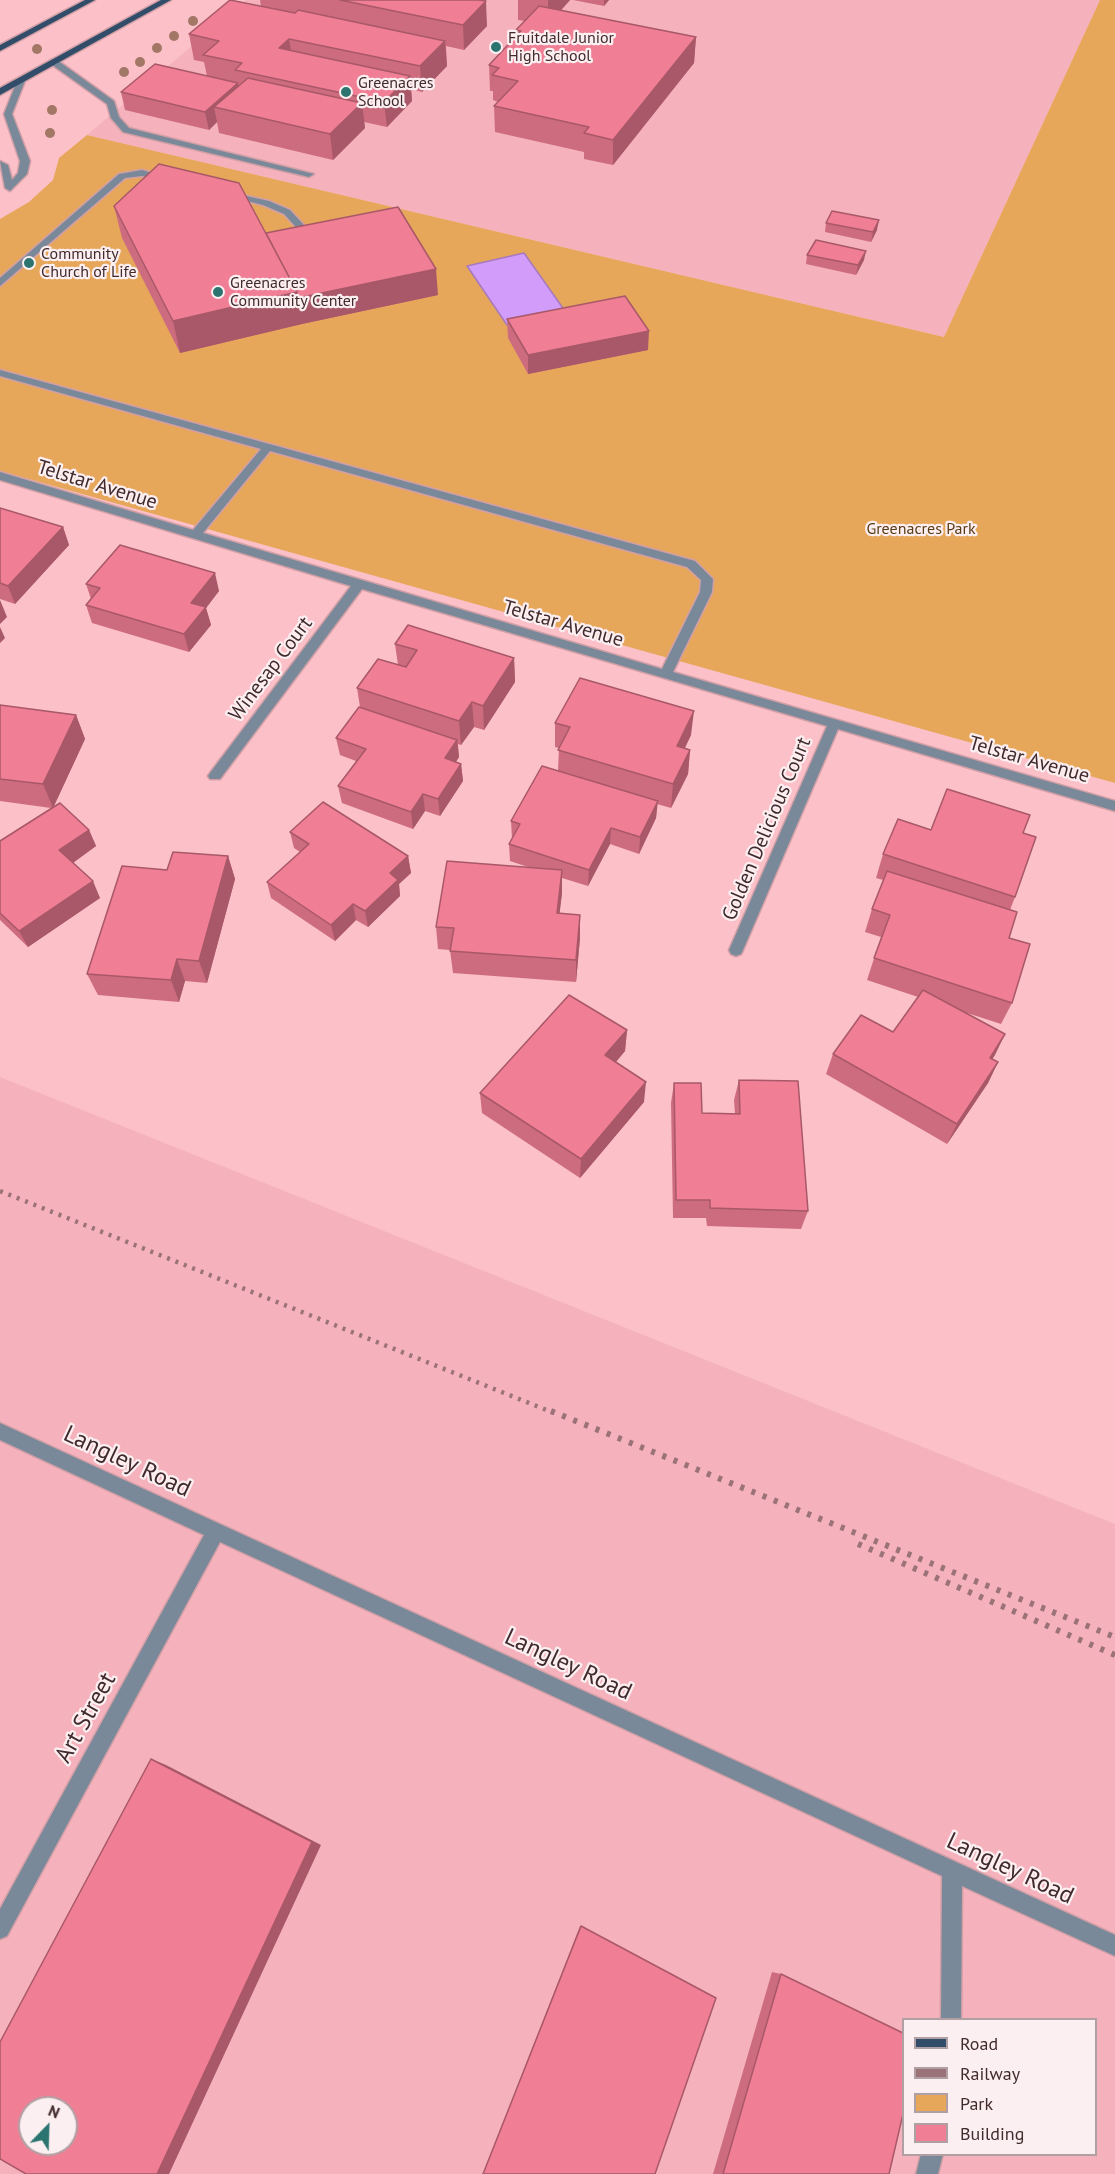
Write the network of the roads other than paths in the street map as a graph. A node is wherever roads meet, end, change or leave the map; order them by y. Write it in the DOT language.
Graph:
graph roads {
  1 [pos="91,0"];
  2 [pos="167,0"];
  3 [pos="0,48"];
  4 [pos="54,62"];
  5 [pos="21,81"];
  6 [pos="0,92"];
  7 [pos="0,164"];
  8 [pos="309,174"];
  9 [pos="181,181"];
  10 [pos="10,188"];
  11 [pos="212,189"];
  12 [pos="0,194"];
  13 [pos="309,236"];
  14 [pos="0,283"];
  15 [pos="0,373"];
  16 [pos="268,447"];
  17 [pos="0,476"];
  18 [pos="195,535"];
  19 [pos="359,584"];
  20 [pos="666,674"];
  21 [pos="834,723"];
  22 [pos="215,777"];
  23 [pos="1115,806"];
  24 [pos="736,950"];
  25 [pos="0,1431"];
  26 [pos="216,1531"];
  27 [pos="952,1870"];
  28 [pos="0,1929"];
  29 [pos="1115,1946"];
  30 [pos="951,2018"];
  31 [pos="932,2156"];
  32 [pos="927,2174"];
  1 -- 3 [label="main road"];
  2 -- 4 [label="main road"];
  4 -- 5 [label="main road"];
  4 -- 8 [label="street"];
  5 -- 6 [label="main road"];
  5 -- 10 [label="street"];
  7 -- 10 [label="street"];
  9 -- 14 [label="street"];
  10 -- 12 [label="street"];
  11 -- 13 [label="street"];
  15 -- 16 [label="street"];
  16 -- 18 [label="street"];
  16 -- 20 [label="street"];
  17 -- 18 [label="street, Telstar Avenue"];
  18 -- 19 [label="street, Telstar Avenue"];
  19 -- 20 [label="street, Telstar Avenue"];
  19 -- 22 [label="street, Winesap Court"];
  20 -- 21 [label="street, Telstar Avenue"];
  21 -- 23 [label="street, Telstar Avenue"];
  21 -- 24 [label="street, Golden Delicious Court"];
  25 -- 26 [label="street, Langley Road"];
  26 -- 27 [label="street, Langley Road"];
  26 -- 28 [label="street, Art Street"];
  27 -- 29 [label="street, Langley Road"];
  27 -- 30 [label="street"];
  31 -- 32 [label="street"];
}
